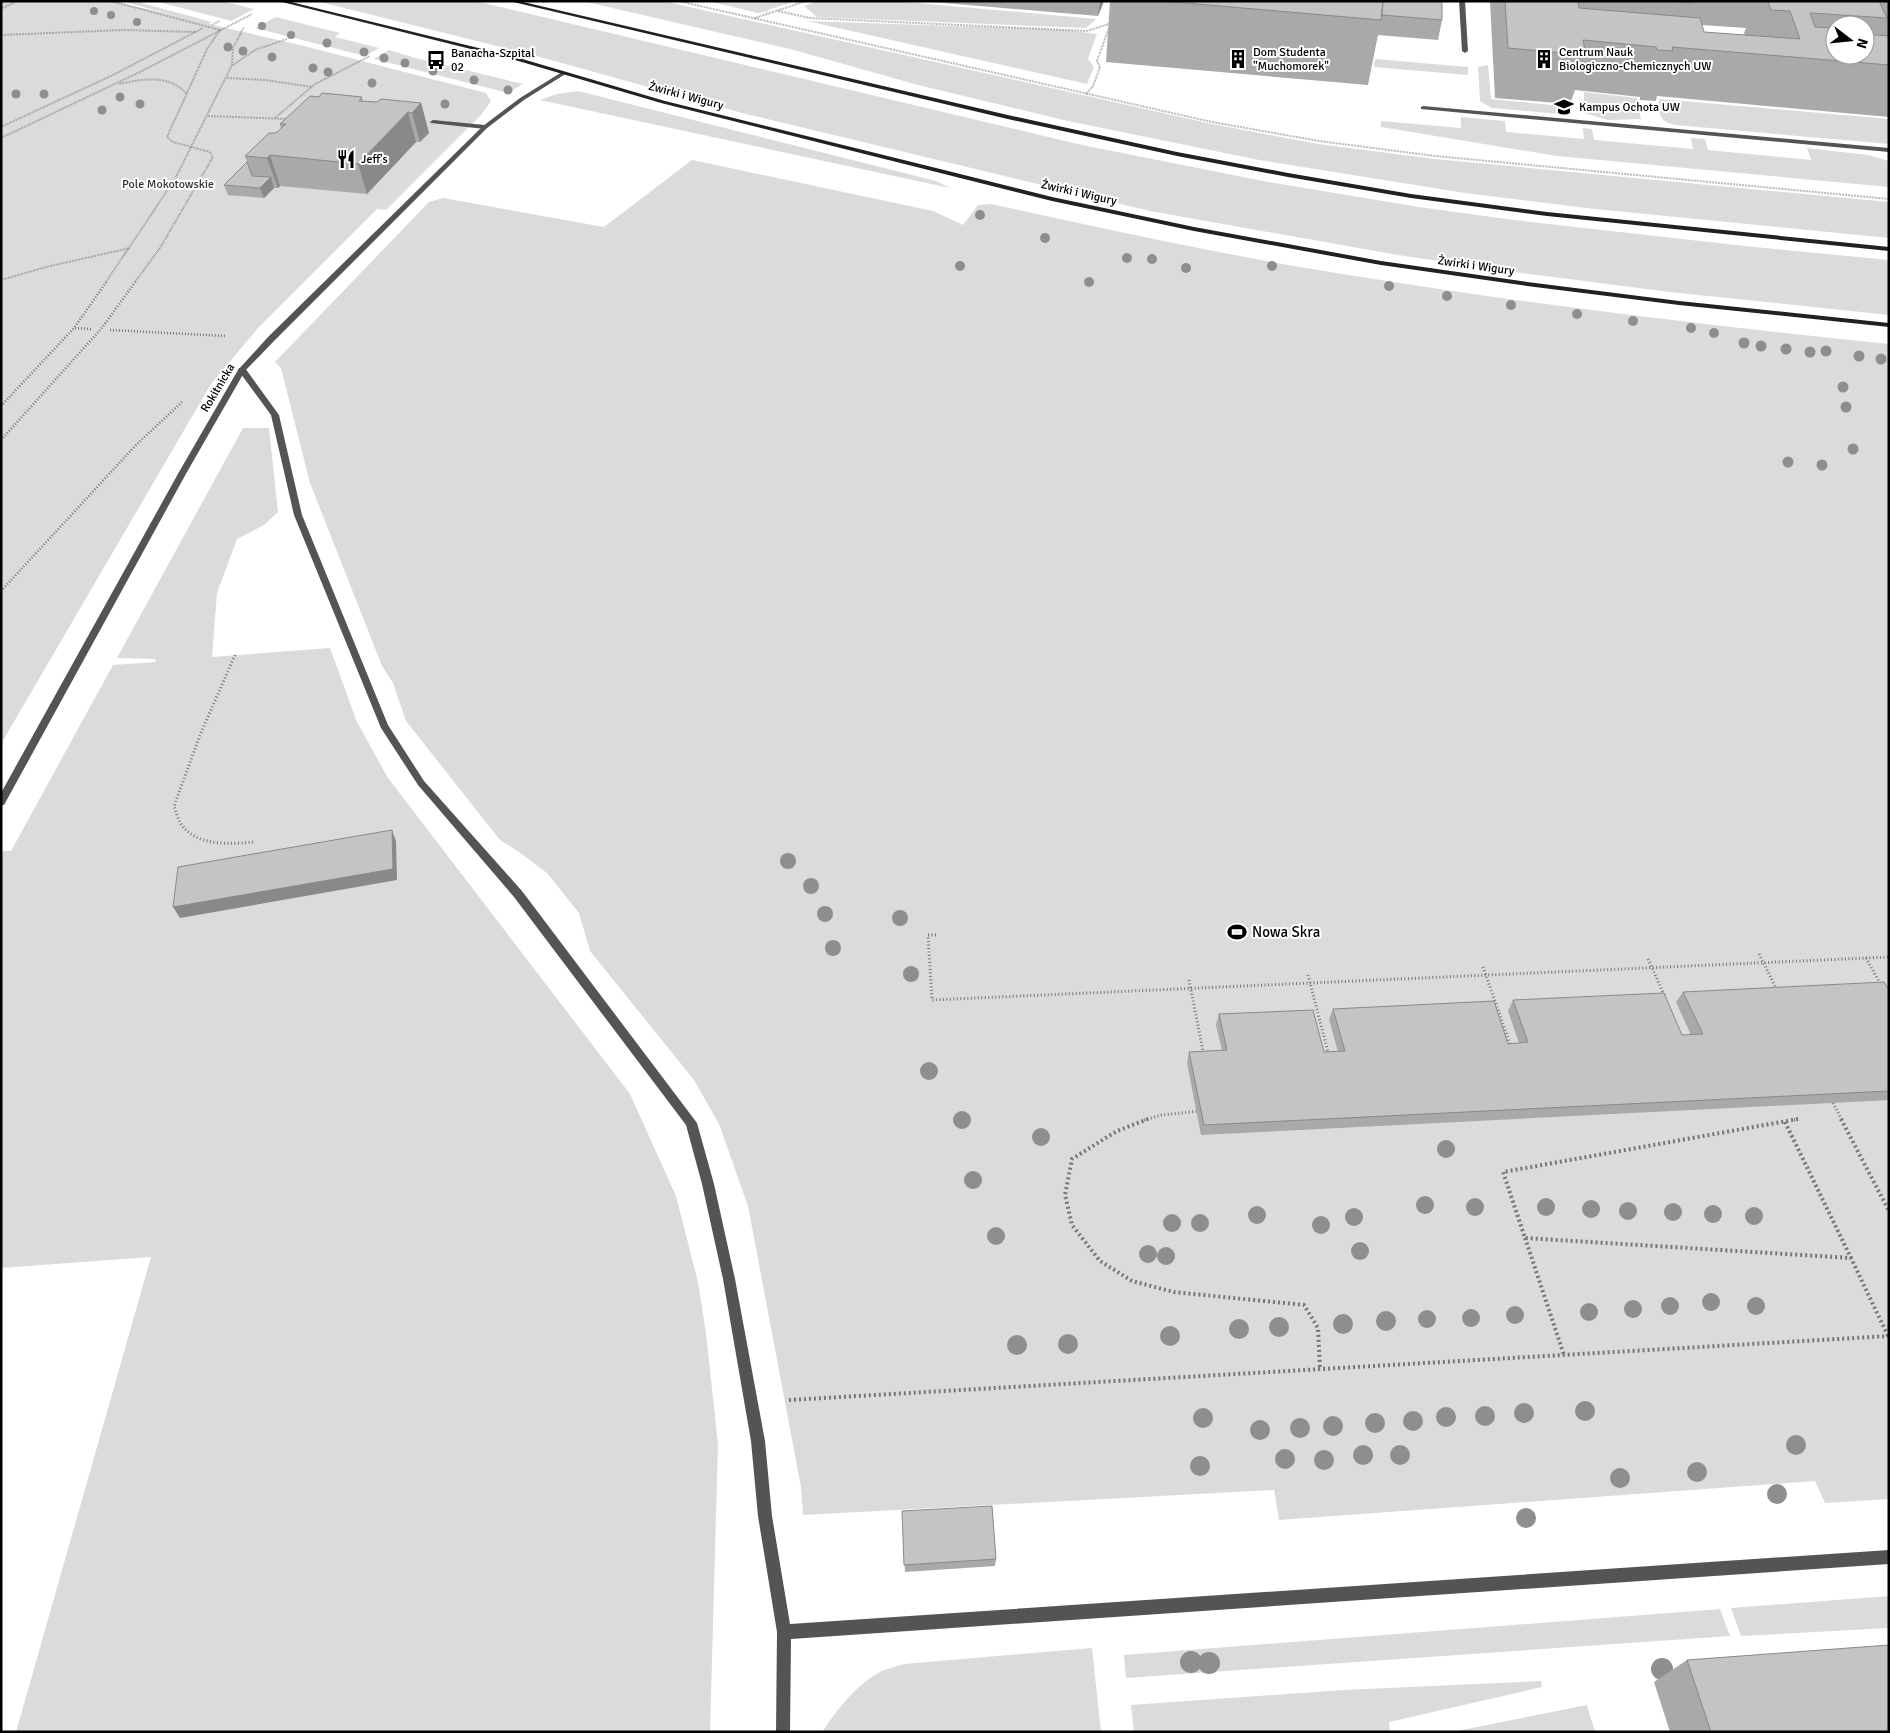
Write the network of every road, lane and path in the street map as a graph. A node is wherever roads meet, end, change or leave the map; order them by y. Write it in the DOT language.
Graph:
graph roads {
  1 [pos="18,1"];
  2 [pos="111,1"];
  3 [pos="280,1"];
  4 [pos="511,1"];
  5 [pos="678,1"];
  6 [pos="806,1"];
  7 [pos="1462,1"];
  8 [pos="1,9"];
  9 [pos="778,11"];
  10 [pos="254,13"];
  11 [pos="753,18"];
  12 [pos="219,21"];
  13 [pos="212,25"];
  14 [pos="244,27"];
  15 [pos="203,28"];
  16 [pos="220,30"];
  17 [pos="197,32"];
  18 [pos="1,35"];
  19 [pos="287,39"];
  20 [pos="1464,51"];
  21 [pos="365,59"];
  22 [pos="232,65"];
  23 [pos="564,73"];
  24 [pos="227,78"];
  25 [pos="114,85"];
  26 [pos="312,87"];
  27 [pos="186,93"];
  28 [pos="1086,94"];
  29 [pos="1423,108"];
  30 [pos="208,116"];
  31 [pos="275,118"];
  32 [pos="293,120"];
  33 [pos="433,122"];
  34 [pos="1,127"];
  35 [pos="485,127"];
  36 [pos="1,138"];
  37 [pos="191,148"];
  38 [pos="1889,150"];
  39 [pos="1889,199"];
  40 [pos="130,248"];
  41 [pos="1889,249"];
  42 [pos="1,280"];
  43 [pos="1889,325"];
  44 [pos="74,328"];
  45 [pos="92,329"];
  46 [pos="110,330"];
  47 [pos="271,339"];
  48 [pos="242,370"];
  49 [pos="183,402"];
  50 [pos="1,406"];
  51 [pos="1,440"];
  52 [pos="1,591"];
  53 [pos="234,655"];
  54 [pos="1,802"];
  55 [pos="254,842"];
  56 [pos="936,935"];
  57 [pos="1758,954"];
  58 [pos="1889,957"];
  59 [pos="1866,958"];
  60 [pos="1648,959"];
  61 [pos="1763,962"];
  62 [pos="1483,967"];
  63 [pos="1652,967"];
  64 [pos="1308,975"];
  65 [pos="1485,975"];
  66 [pos="1189,980"];
  67 [pos="1310,983"];
  68 [pos="1191,988"];
  69 [pos="1884,990"];
  70 [pos="1780,997"];
  71 [pos="1665,999"];
  72 [pos="1513,1053"];
  73 [pos="1204,1054"];
  74 [pos="1213,1054"];
  75 [pos="1205,1062"];
  76 [pos="1330,1062"];
  77 [pos="1833,1103"];
  78 [pos="1206,1111"];
  79 [pos="1798,1119"];
  80 [pos="1785,1122"];
  81 [pos="1889,1211"];
  82 [pos="1525,1238"];
  83 [pos="1851,1258"];
  84 [pos="1889,1336"];
  85 [pos="1564,1355"];
  86 [pos="1320,1369"];
  87 [pos="784,1400"];
  88 [pos="1889,1557"];
  89 [pos="784,1632"];
  90 [pos="783,1732"];
  1 -- 8 [label="path"];
  2 -- 16 [label="path"];
  3 -- 23 [label="main road, Żwirki i Wigury"];
  4 -- 41 [label="main road"];
  5 -- 11 [label="path"];
  6 -- 9 [label="path"];
  7 -- 20 [label="street"];
  9 -- 11 [label="path"];
  9 -- 28 [label="path"];
  10 -- 16 [label="path"];
  11 -- 28 [label="path"];
  12 -- 13 [label="path"];
  14 -- 22 [label="path"];
  15 -- 17 [label="path"];
  16 -- 25 [label="path"];
  16 -- 27 [label="path"];
  17 -- 18 [label="path"];
  17 -- 34 [label="path"];
  19 -- 22 [label="path"];
  21 -- 26 [label="path"];
  22 -- 24 [label="path"];
  23 -- 35 [label="street, Rokitnicka"];
  23 -- 43 [label="main road, Żwirki i Wigury"];
  24 -- 26 [label="path"];
  24 -- 30 [label="path"];
  25 -- 27 [label="path"];
  25 -- 36 [label="path"];
  26 -- 31 [label="path"];
  27 -- 37 [label="path"];
  28 -- 39 [label="path"];
  29 -- 38 [label="street"];
  30 -- 31 [label="path"];
  30 -- 37 [label="path"];
  31 -- 32 [label="path"];
  33 -- 35 [label="street"];
  35 -- 47 [label="street, Rokitnicka"];
  37 -- 40 [label="path"];
  37 -- 51 [label="path"];
  40 -- 42 [label="path"];
  40 -- 44 [label="path"];
  44 -- 45 [label="path"];
  44 -- 50 [label="path"];
  46 -- 47 [label="path"];
  47 -- 48 [label="street, Rokitnicka"];
  48 -- 54 [label="street, Rokitnicka"];
  48 -- 89 [label="street"];
  49 -- 52 [label="path"];
  53 -- 55 [label="path"];
  56 -- 68 [label="path"];
  57 -- 61 [label="path"];
  58 -- 59 [label="path"];
  59 -- 61 [label="path"];
  59 -- 69 [label="path"];
  60 -- 63 [label="path"];
  61 -- 63 [label="path"];
  61 -- 70 [label="path"];
  62 -- 65 [label="path"];
  63 -- 65 [label="path"];
  63 -- 71 [label="path"];
  64 -- 67 [label="path"];
  65 -- 67 [label="path"];
  65 -- 72 [label="path"];
  66 -- 68 [label="path"];
  67 -- 68 [label="path"];
  67 -- 76 [label="path"];
  68 -- 73 [label="path"];
  73 -- 74 [label="path"];
  73 -- 75 [label="path"];
  77 -- 81 [label="path"];
  78 -- 86 [label="path"];
  79 -- 80 [label="path"];
  80 -- 82 [label="path"];
  80 -- 83 [label="path"];
  82 -- 83 [label="path"];
  82 -- 85 [label="path"];
  83 -- 84 [label="path"];
  84 -- 85 [label="path"];
  85 -- 86 [label="path"];
  86 -- 87 [label="path"];
  88 -- 89 [label="street"];
  89 -- 90 [label="street"];
}
